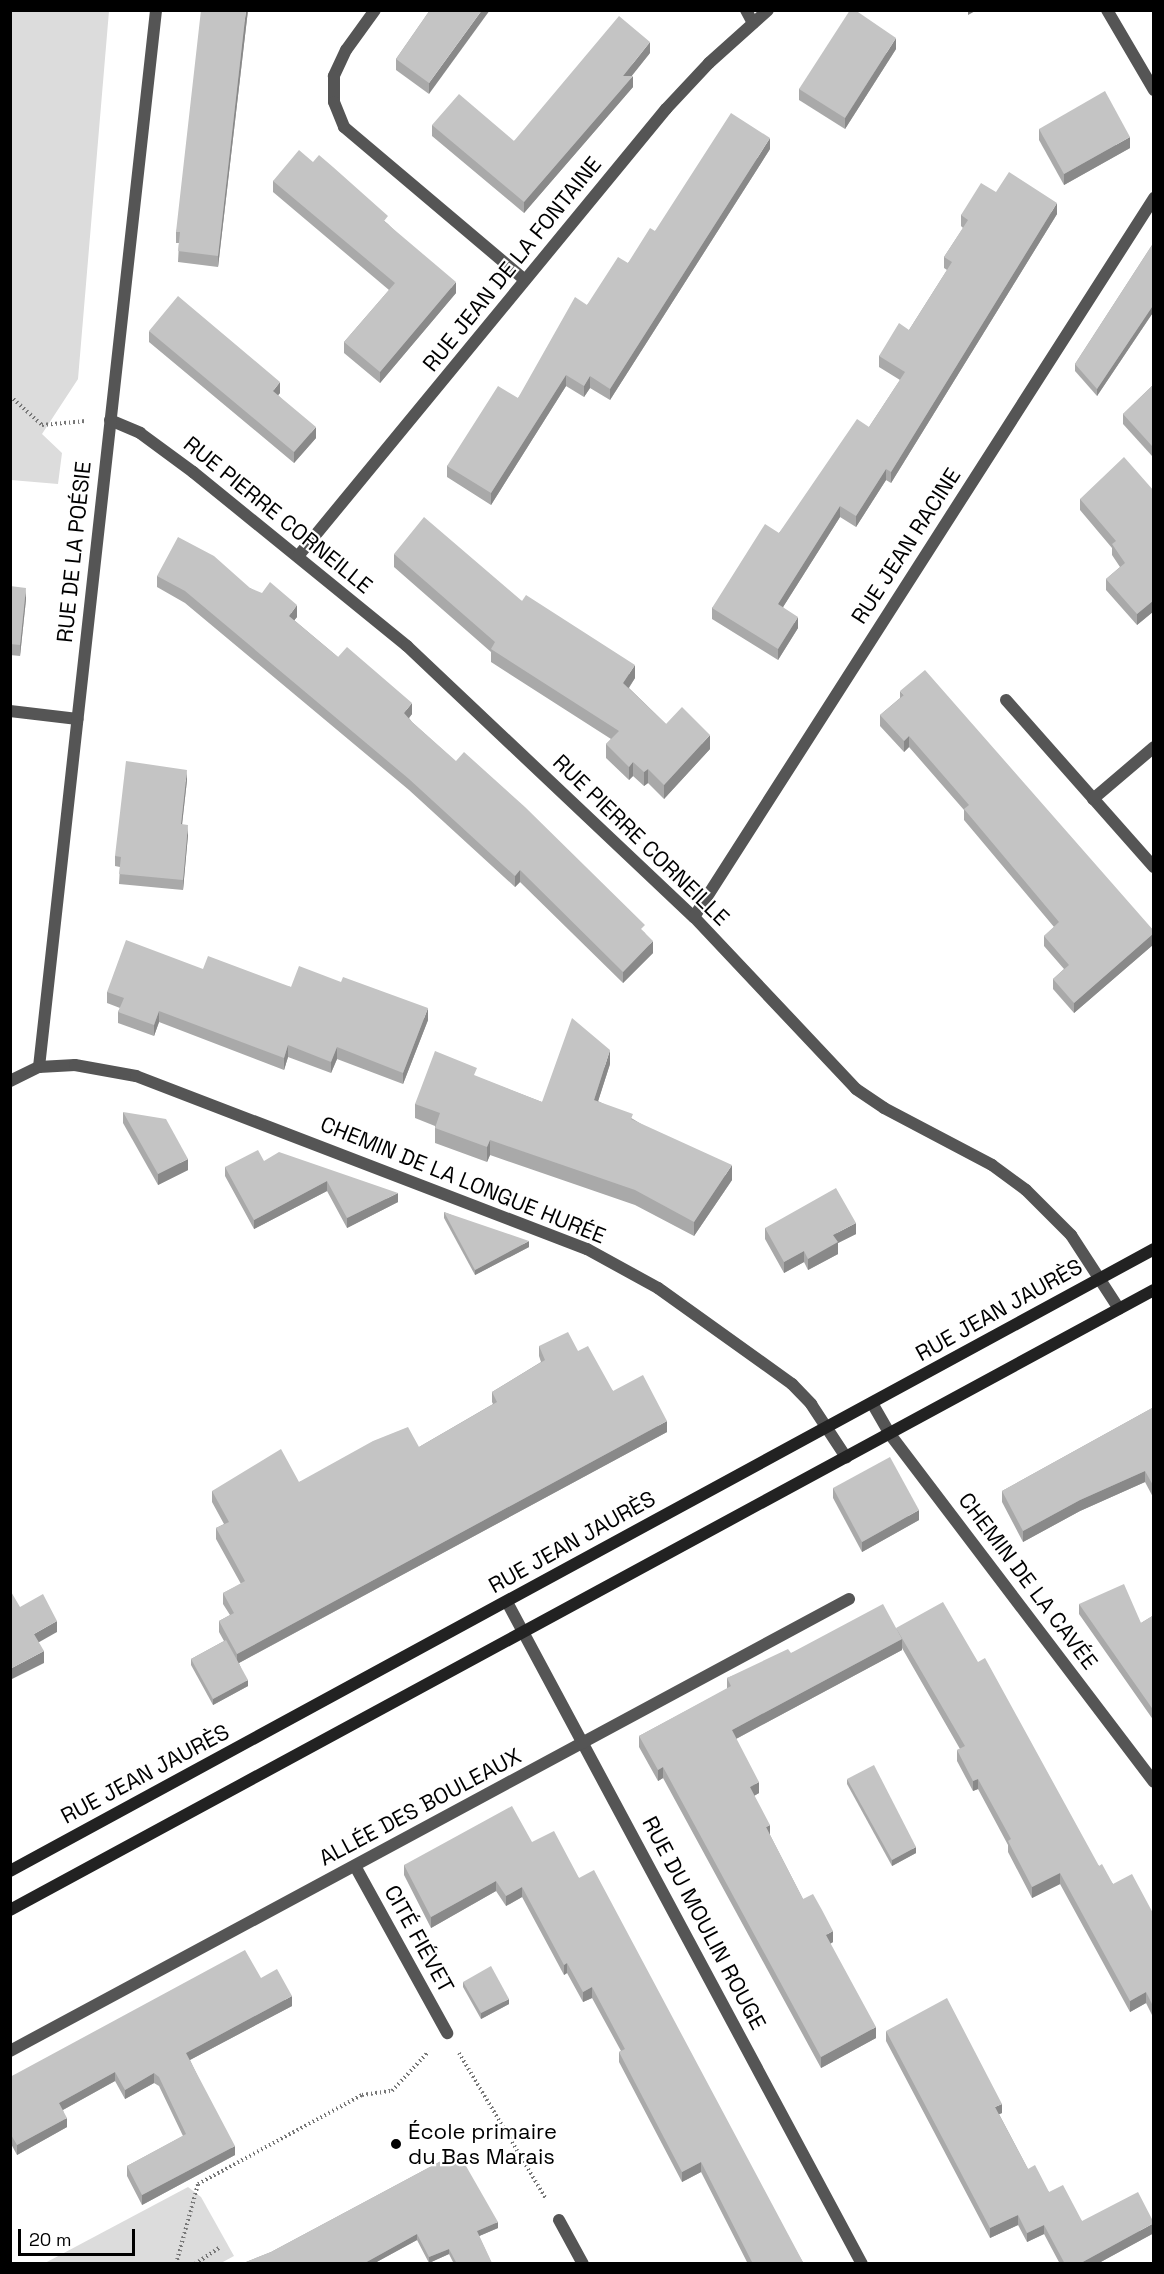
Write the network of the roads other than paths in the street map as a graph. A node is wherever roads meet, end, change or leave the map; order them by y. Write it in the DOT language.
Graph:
graph roads {
  1 [pos="156,10"];
  2 [pos="375,10"];
  3 [pos="746,10"];
  4 [pos="768,10"];
  5 [pos="1107,10"];
  6 [pos="753,23"];
  7 [pos="1154,90"];
  8 [pos="1154,198"];
  9 [pos="525,280"];
  10 [pos="110,420"];
  11 [pos="299,555"];
  12 [pos="1006,700"];
  13 [pos="10,711"];
  14 [pos="78,719"];
  15 [pos="1154,747"];
  16 [pos="1093,799"];
  17 [pos="1154,867"];
  18 [pos="694,917"];
  19 [pos="39,1067"];
  20 [pos="10,1081"];
  21 [pos="1154,1249"];
  22 [pos="1101,1278"];
  23 [pos="1154,1290"];
  24 [pos="1119,1309"];
  25 [pos="872,1403"];
  26 [pos="827,1428"];
  27 [pos="889,1433"];
  28 [pos="846,1457"];
  29 [pos="849,1599"];
  30 [pos="507,1602"];
  31 [pos="524,1632"];
  32 [pos="584,1742"];
  33 [pos="1154,1782"];
  34 [pos="355,1866"];
  35 [pos="10,1871"];
  36 [pos="10,1910"];
  37 [pos="447,2032"];
  38 [pos="10,2051"];
  39 [pos="559,2220"];
  40 [pos="583,2264"];
  41 [pos="862,2264"];
  1 -- 10 [label="street, RUE DE LA POÉSIE"];
  2 -- 9 [label="street"];
  3 -- 6 [label="street"];
  4 -- 6 [label="street, RUE JEAN DE LA FONTAINE"];
  5 -- 7 [label="street"];
  6 -- 9 [label="street, RUE JEAN DE LA FONTAINE"];
  8 -- 18 [label="street, RUE JEAN RACINE"];
  9 -- 11 [label="street, RUE JEAN DE LA FONTAINE"];
  10 -- 11 [label="street, RUE PIERRE CORNEILLE"];
  10 -- 14 [label="street, RUE DE LA POÉSIE"];
  11 -- 18 [label="street, RUE PIERRE CORNEILLE"];
  12 -- 16 [label="street"];
  13 -- 14 [label="street"];
  14 -- 19 [label="street, RUE DE LA POÉSIE"];
  15 -- 16 [label="street"];
  16 -- 17 [label="street"];
  18 -- 22 [label="street, RUE PIERRE CORNEILLE"];
  19 -- 20 [label="street"];
  19 -- 26 [label="street, CHEMIN DE LA LONGUE HURÉE"];
  21 -- 22 [label="main road, RUE JEAN JAURÈS"];
  22 -- 24 [label="street, RUE PIERRE CORNEILLE"];
  22 -- 25 [label="main road, RUE JEAN JAURÈS"];
  23 -- 24 [label="main road"];
  24 -- 27 [label="main road"];
  25 -- 26 [label="main road, RUE JEAN JAURÈS"];
  25 -- 27 [label="street, CHEMIN DE LA CAVÉE"];
  26 -- 28 [label="street, CHEMIN DE LA LONGUE HURÉE"];
  26 -- 30 [label="main road, RUE JEAN JAURÈS"];
  27 -- 28 [label="main road"];
  27 -- 33 [label="street, CHEMIN DE LA CAVÉE"];
  28 -- 31 [label="main road"];
  29 -- 32 [label="street, ALLÉE DES BOULEAUX"];
  30 -- 31 [label="street, RUE DU MOULIN ROUGE"];
  30 -- 35 [label="main road, RUE JEAN JAURÈS"];
  31 -- 32 [label="street, RUE DU MOULIN ROUGE"];
  31 -- 36 [label="main road"];
  32 -- 34 [label="street, ALLÉE DES BOULEAUX"];
  32 -- 41 [label="street, RUE DU MOULIN ROUGE"];
  34 -- 37 [label="street, CITÉ FIÉVET"];
  34 -- 38 [label="street, ALLÉE DES BOULEAUX"];
  39 -- 40 [label="street"];
}
